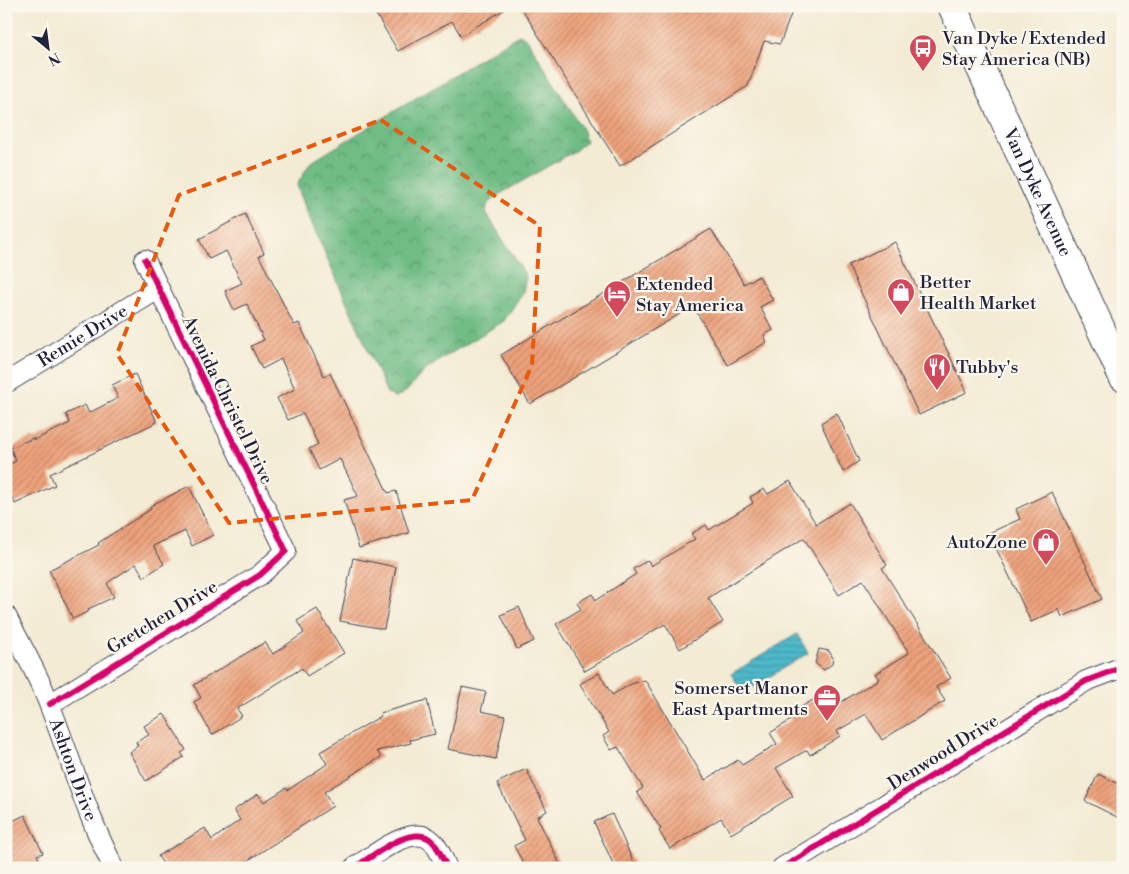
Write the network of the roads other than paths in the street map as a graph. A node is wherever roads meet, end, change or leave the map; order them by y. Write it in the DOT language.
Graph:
graph roads {
  1 [pos="952,6"];
  2 [pos="145,260"];
  3 [pos="158,289"];
  4 [pos="1123,378"];
  5 [pos="6,383"];
  6 [pos="286,552"];
  7 [pos="6,616"];
  8 [pos="1123,667"];
  9 [pos="50,704"];
  10 [pos="114,868"];
  11 [pos="354,868"];
  12 [pos="448,868"];
  13 [pos="782,868"];
  1 -- 4 [label="main road, Van Dyke Avenue"];
  2 -- 3 [label="street, Avenida Christel Drive"];
  3 -- 5 [label="street, Remie Drive"];
  3 -- 6 [label="street, Avenida Christel Drive"];
  6 -- 9 [label="street, Gretchen Drive"];
  7 -- 9 [label="street, Ashton Drive"];
  8 -- 13 [label="street, Denwood Drive"];
  9 -- 10 [label="street, Ashton Drive"];
  11 -- 12 [label="street"];
}
